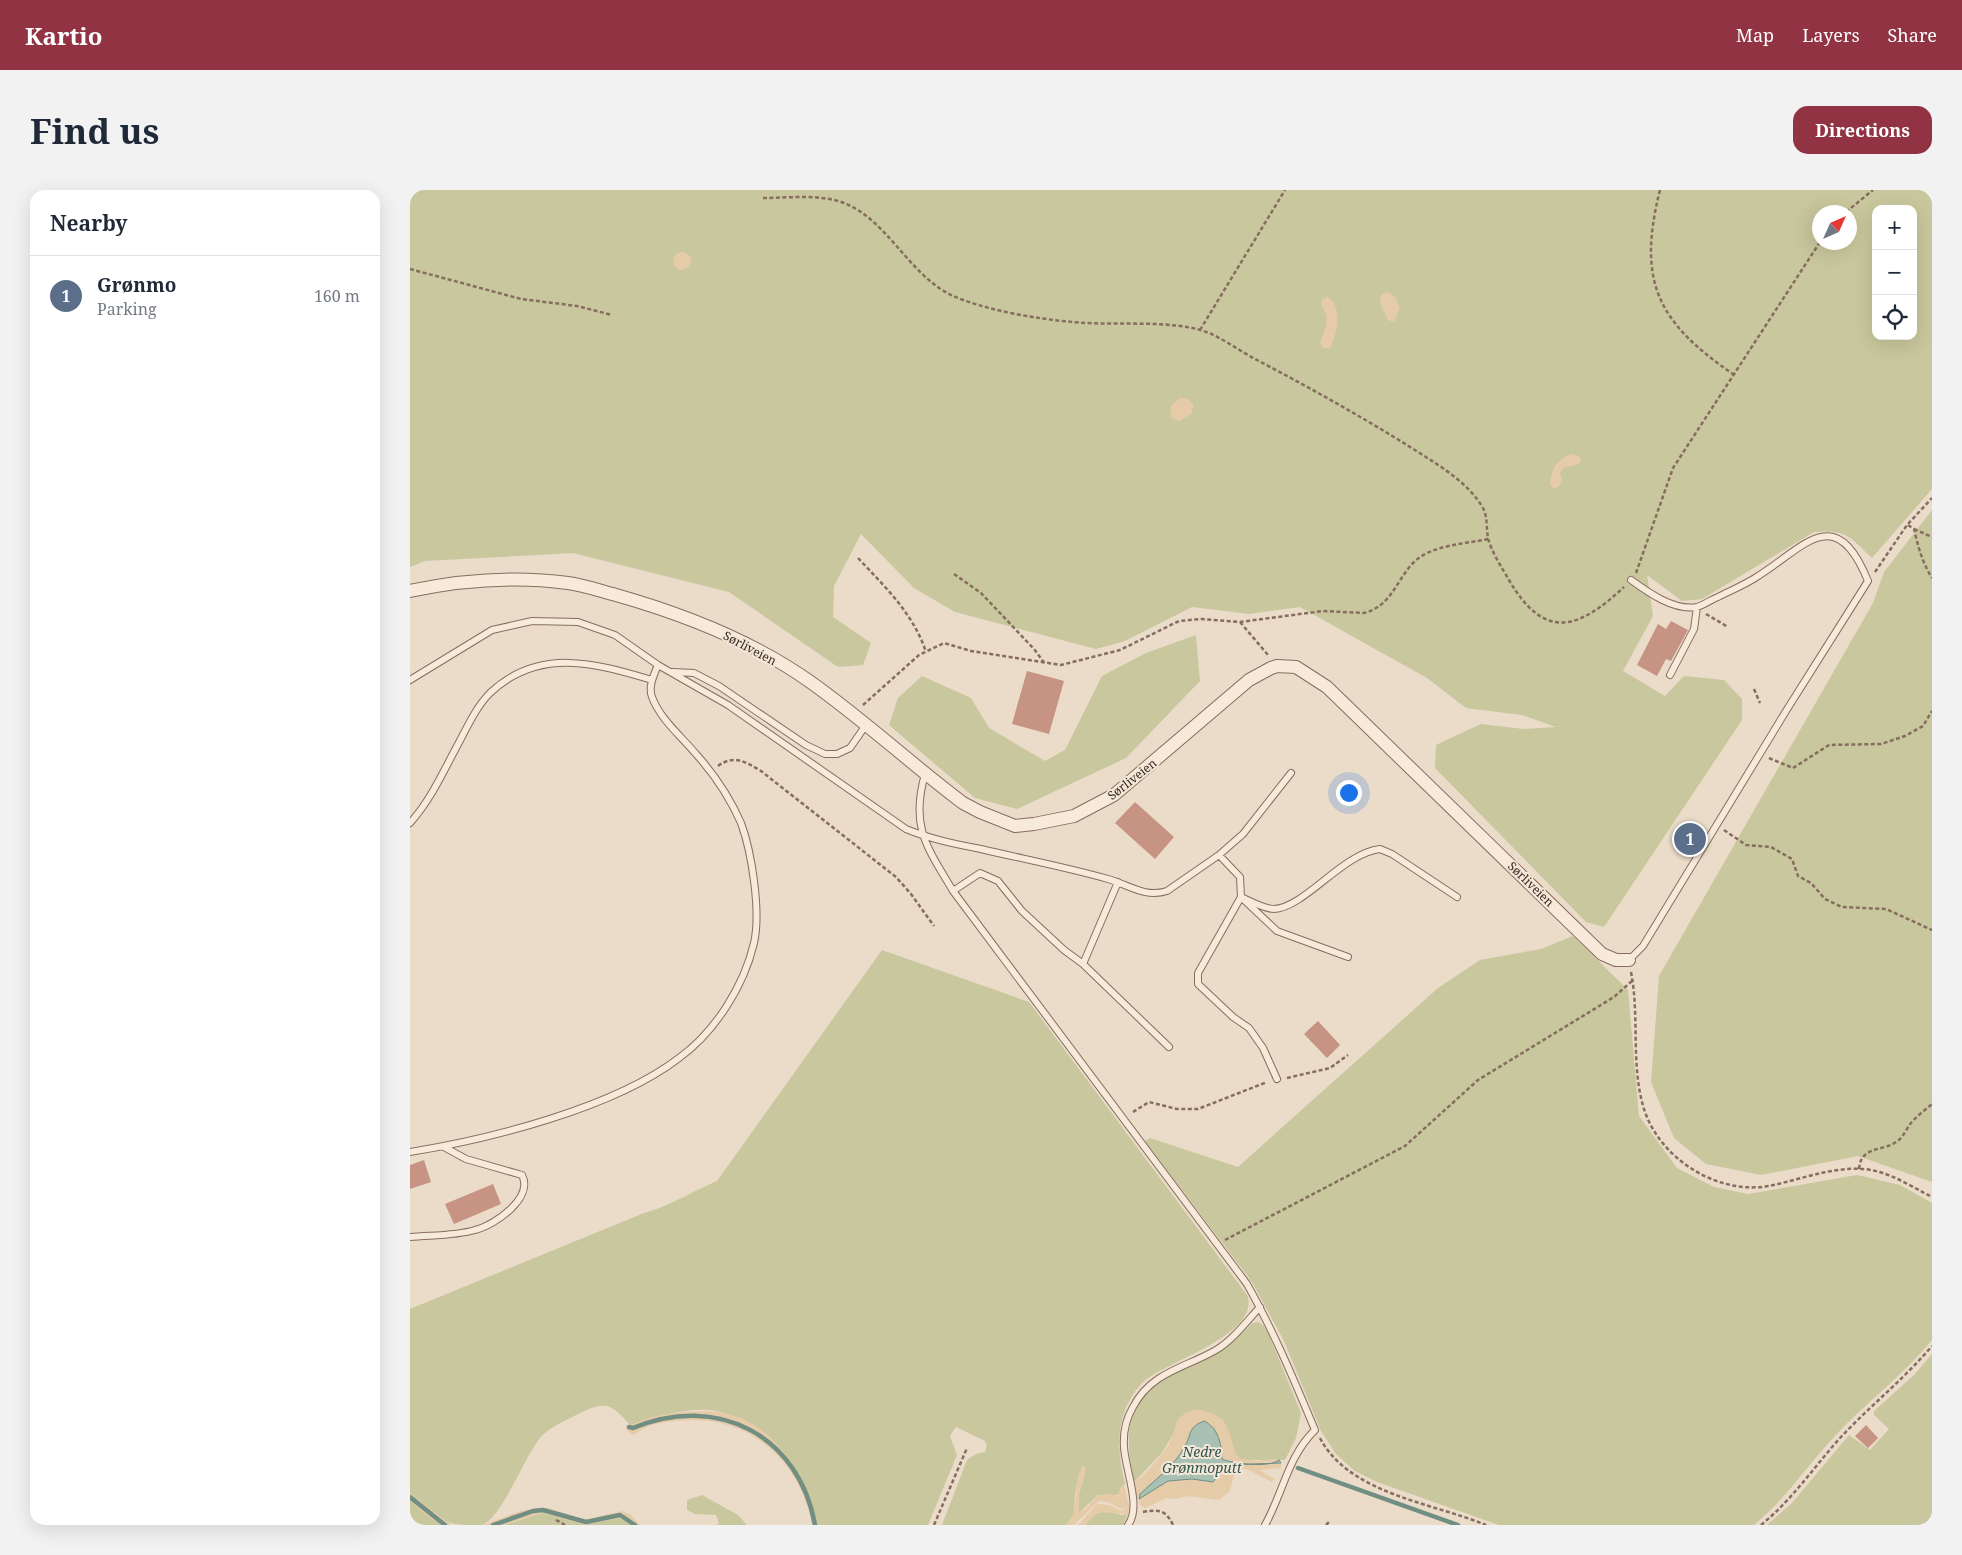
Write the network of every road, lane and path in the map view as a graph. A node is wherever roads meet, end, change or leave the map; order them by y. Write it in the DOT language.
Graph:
graph roads {
  1 [pos="1285,190"];
  2 [pos="1660,190"];
  3 [pos="1873,190"];
  4 [pos="763,198"];
  5 [pos="1855,205"];
  6 [pos="1815,250"];
  7 [pos="410,269"];
  8 [pos="612,316"];
  9 [pos="1200,330"];
  10 [pos="1733,374"];
  11 [pos="1932,498"];
  12 [pos="1907,525"];
  13 [pos="1914,528"];
  14 [pos="1932,537"];
  15 [pos="1488,538"];
  16 [pos="858,558"];
  17 [pos="954,574"];
  18 [pos="1932,578"];
  19 [pos="1631,580"];
  20 [pos="1868,581"];
  21 [pos="410,591"];
  22 [pos="1697,607"];
  23 [pos="1240,622"];
  24 [pos="1720,622"];
  25 [pos="1728,627"];
  26 [pos="926,652"];
  27 [pos="1045,664"];
  28 [pos="658,665"];
  29 [pos="1277,666"];
  30 [pos="669,672"];
  31 [pos="1670,675"];
  32 [pos="410,680"];
  33 [pos="652,680"];
  34 [pos="1754,689"];
  35 [pos="1760,703"];
  36 [pos="1932,711"];
  37 [pos="852,714"];
  38 [pos="866,725"];
  39 [pos="1761,753"];
  40 [pos="710,771"];
  41 [pos="1291,773"];
  42 [pos="925,774"];
  43 [pos="410,822"];
  44 [pos="1718,827"];
  45 [pos="922,835"];
  46 [pos="1219,855"];
  47 [pos="1118,882"];
  48 [pos="953,891"];
  49 [pos="1241,897"];
  50 [pos="1457,897"];
  51 [pos="934,926"];
  52 [pos="1932,930"];
  53 [pos="1348,957"];
  54 [pos="1629,960"];
  55 [pos="1083,964"];
  56 [pos="1633,980"];
  57 [pos="1169,1047"];
  58 [pos="1348,1055"];
  59 [pos="1277,1079"];
  60 [pos="1932,1104"];
  61 [pos="1132,1112"];
  62 [pos="444,1146"];
  63 [pos="410,1152"];
  64 [pos="1859,1169"];
  65 [pos="1932,1197"];
  66 [pos="410,1236"];
  67 [pos="1217,1244"];
  68 [pos="1260,1307"];
  69 [pos="1932,1346"];
  70 [pos="1316,1430"];
  71 [pos="967,1448"];
  72 [pos="1134,1513"];
  73 [pos="556,1520"];
  74 [pos="1329,1522"];
  75 [pos="566,1525"];
  76 [pos="934,1525"];
  77 [pos="1128,1525"];
  78 [pos="1172,1525"];
  79 [pos="1265,1525"];
  80 [pos="1326,1525"];
  81 [pos="1486,1525"];
  82 [pos="1761,1525"];
  1 -- 9 [label="path"];
  2 -- 10 [label="path"];
  3 -- 5 [label="path"];
  4 -- 9 [label="path"];
  6 -- 10 [label="path"];
  7 -- 8 [label="path"];
  9 -- 15 [label="path"];
  10 -- 19 [label="path"];
  11 -- 12 [label="path"];
  12 -- 13 [label="path"];
  12 -- 20 [label="path"];
  13 -- 14 [label="path"];
  13 -- 18 [label="path"];
  15 -- 19 [label="path"];
  15 -- 23 [label="path"];
  16 -- 26 [label="path"];
  17 -- 27 [label="path"];
  19 -- 22 [label="lane"];
  20 -- 22 [label="lane"];
  20 -- 39 [label="lane"];
  21 -- 37 [label="street, Sørliveien"];
  22 -- 31 [label="lane"];
  23 -- 27 [label="path"];
  23 -- 29 [label="path"];
  24 -- 25 [label="path"];
  26 -- 27 [label="path"];
  26 -- 37 [label="path"];
  28 -- 30 [label="lane"];
  28 -- 32 [label="lane"];
  28 -- 33 [label="lane"];
  29 -- 42 [label="street, Sørliveien"];
  29 -- 54 [label="street, Sørliveien"];
  30 -- 38 [label="lane"];
  30 -- 45 [label="lane"];
  33 -- 40 [label="lane"];
  33 -- 43 [label="lane"];
  34 -- 35 [label="path"];
  36 -- 39 [label="path"];
  37 -- 38 [label="street, Sørliveien"];
  38 -- 42 [label="street, Sørliveien"];
  39 -- 44 [label="lane"];
  40 -- 51 [label="path"];
  40 -- 62 [label="lane"];
  41 -- 46 [label="lane"];
  42 -- 45 [label="lane"];
  44 -- 52 [label="path"];
  44 -- 54 [label="lane"];
  45 -- 47 [label="lane"];
  45 -- 48 [label="lane"];
  46 -- 47 [label="lane"];
  46 -- 49 [label="lane"];
  47 -- 55 [label="lane"];
  48 -- 55 [label="lane"];
  48 -- 67 [label="lane"];
  49 -- 50 [label="lane"];
  49 -- 53 [label="lane"];
  49 -- 59 [label="lane"];
  54 -- 56 [label="path"];
  55 -- 57 [label="lane"];
  56 -- 64 [label="path"];
  56 -- 67 [label="path"];
  58 -- 59 [label="path"];
  59 -- 61 [label="path"];
  60 -- 64 [label="path"];
  62 -- 63 [label="lane"];
  62 -- 66 [label="lane"];
  64 -- 65 [label="path"];
  67 -- 68 [label="lane"];
  68 -- 70 [label="lane"];
  68 -- 72 [label="lane"];
  69 -- 82 [label="path"];
  70 -- 79 [label="lane"];
  70 -- 81 [label="path"];
  71 -- 76 [label="path"];
  72 -- 77 [label="lane"];
  72 -- 78 [label="path"];
  73 -- 75 [label="path"];
  74 -- 80 [label="path"];
}
